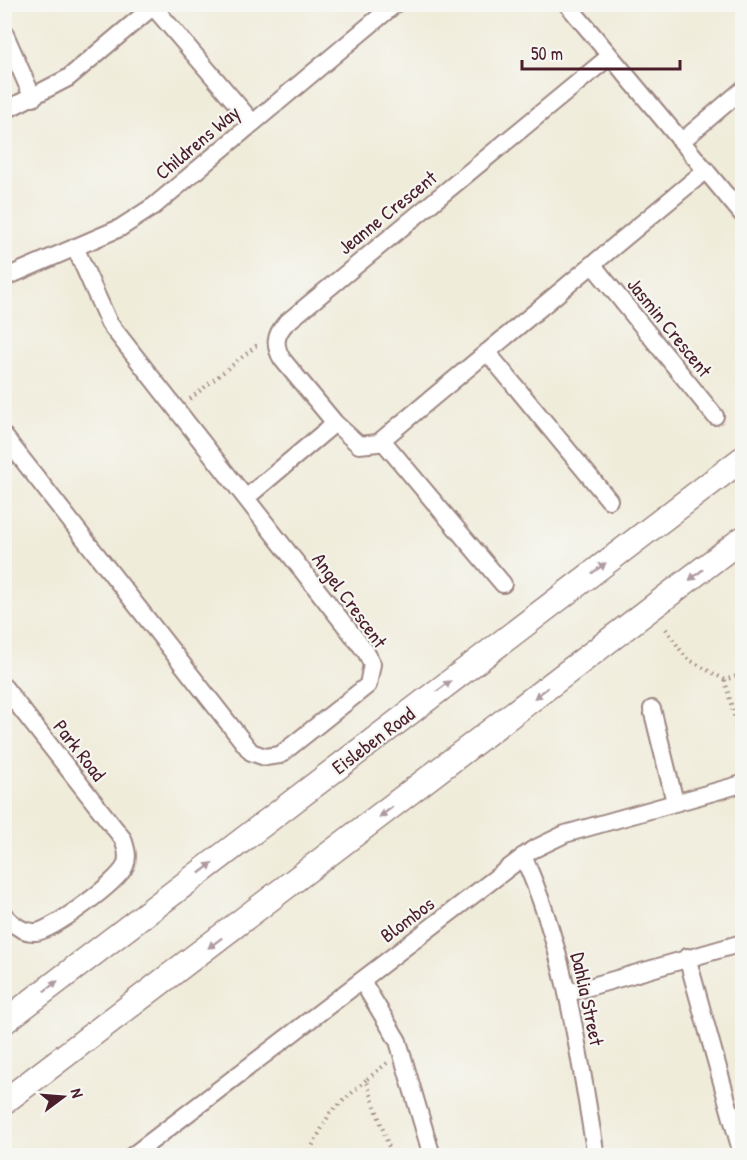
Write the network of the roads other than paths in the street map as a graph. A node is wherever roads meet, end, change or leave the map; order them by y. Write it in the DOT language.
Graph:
graph roads {
  1 [pos="395,4"];
  2 [pos="567,4"];
  3 [pos="153,5"];
  4 [pos="4,32"];
  5 [pos="610,56"];
  6 [pos="742,90"];
  7 [pos="33,98"];
  8 [pos="4,111"];
  9 [pos="253,123"];
  10 [pos="682,141"];
  11 [pos="706,170"];
  12 [pos="742,214"];
  13 [pos="75,247"];
  14 [pos="592,264"];
  15 [pos="4,278"];
  16 [pos="487,352"];
  17 [pos="715,416"];
  18 [pos="335,423"];
  19 [pos="4,436"];
  20 [pos="382,440"];
  21 [pos="742,459"];
  22 [pos="246,498"];
  23 [pos="609,501"];
  24 [pos="742,539"];
  25 [pos="503,584"];
  26 [pos="4,687"];
  27 [pos="652,709"];
  28 [pos="742,784"];
  29 [pos="675,802"];
  30 [pos="523,856"];
  31 [pos="4,915"];
  32 [pos="742,943"];
  33 [pos="687,957"];
  34 [pos="362,981"];
  35 [pos="568,993"];
  36 [pos="4,1022"];
  37 [pos="4,1102"];
  38 [pos="742,1154"];
  39 [pos="132,1155"];
  40 [pos="432,1155"];
  41 [pos="597,1155"];
  1 -- 9 [label="street, Childrens Way"];
  2 -- 5 [label="street"];
  3 -- 7 [label="street"];
  3 -- 9 [label="street"];
  4 -- 7 [label="street"];
  5 -- 10 [label="street"];
  5 -- 18 [label="street, Jeanne Crescent"];
  6 -- 10 [label="street"];
  7 -- 8 [label="street"];
  9 -- 13 [label="street, Childrens Way"];
  10 -- 11 [label="street"];
  11 -- 12 [label="street"];
  11 -- 14 [label="street"];
  13 -- 15 [label="street, Childrens Way"];
  13 -- 22 [label="street, Angel Crescent"];
  14 -- 16 [label="street"];
  14 -- 17 [label="street, Jasmin Crescent"];
  16 -- 20 [label="street"];
  16 -- 23 [label="street"];
  18 -- 20 [label="street"];
  18 -- 22 [label="street"];
  19 -- 22 [label="street, Angel Crescent"];
  20 -- 25 [label="street"];
  36 -- 21 [label="main road, Eisleben Road, one-way"];
  24 -- 37 [label="main road, one-way"];
  26 -- 31 [label="street, Park Road"];
  27 -- 29 [label="street"];
  28 -- 29 [label="street, Blombos"];
  29 -- 30 [label="street, Blombos"];
  30 -- 34 [label="street, Blombos"];
  30 -- 35 [label="street, Dahlia Street"];
  32 -- 33 [label="street"];
  33 -- 35 [label="street"];
  33 -- 38 [label="street"];
  34 -- 39 [label="street, Blombos"];
  34 -- 40 [label="street"];
  35 -- 41 [label="street, Dahlia Street"];
}
